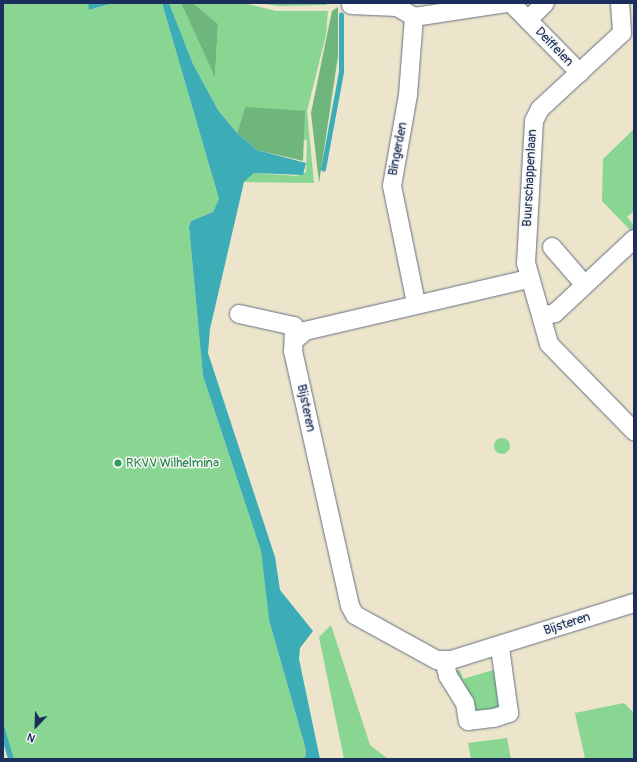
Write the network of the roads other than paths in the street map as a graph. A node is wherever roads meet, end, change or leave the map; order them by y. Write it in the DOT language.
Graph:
graph roads {
  1 [pos="510,3"];
  2 [pos="545,3"];
  3 [pos="620,3"];
  4 [pos="351,5"];
  5 [pos="414,17"];
  6 [pos="528,20"];
  7 [pos="580,73"];
  8 [pos="634,239"];
  9 [pos="552,248"];
  10 [pos="529,279"];
  11 [pos="584,284"];
  12 [pos="416,303"];
  13 [pos="239,314"];
  14 [pos="541,316"];
  15 [pos="296,338"];
  16 [pos="634,431"];
  17 [pos="634,603"];
  18 [pos="500,647"];
  19 [pos="444,660"];
  1 -- 5 [label="street, Deiffelen"];
  1 -- 6 [label="street, Deiffelen"];
  2 -- 6 [label="street, Deiffelen"];
  3 -- 7 [label="street, Buurschappenlaan"];
  4 -- 5 [label="street"];
  5 -- 12 [label="street, Bingerden"];
  6 -- 7 [label="street, Deiffelen"];
  7 -- 10 [label="street, Buurschappenlaan"];
  8 -- 11 [label="street"];
  9 -- 11 [label="street"];
  10 -- 12 [label="street"];
  10 -- 14 [label="street, Buurschappenlaan"];
  11 -- 14 [label="street"];
  12 -- 15 [label="street"];
  13 -- 15 [label="street"];
  14 -- 16 [label="street, Buurschappenlaan"];
  15 -- 19 [label="street, Bijsteren"];
  17 -- 18 [label="street, Bijsteren"];
  18 -- 19 [label="street, Bijsteren"];
  18 -- 19 [label="street"];
}
